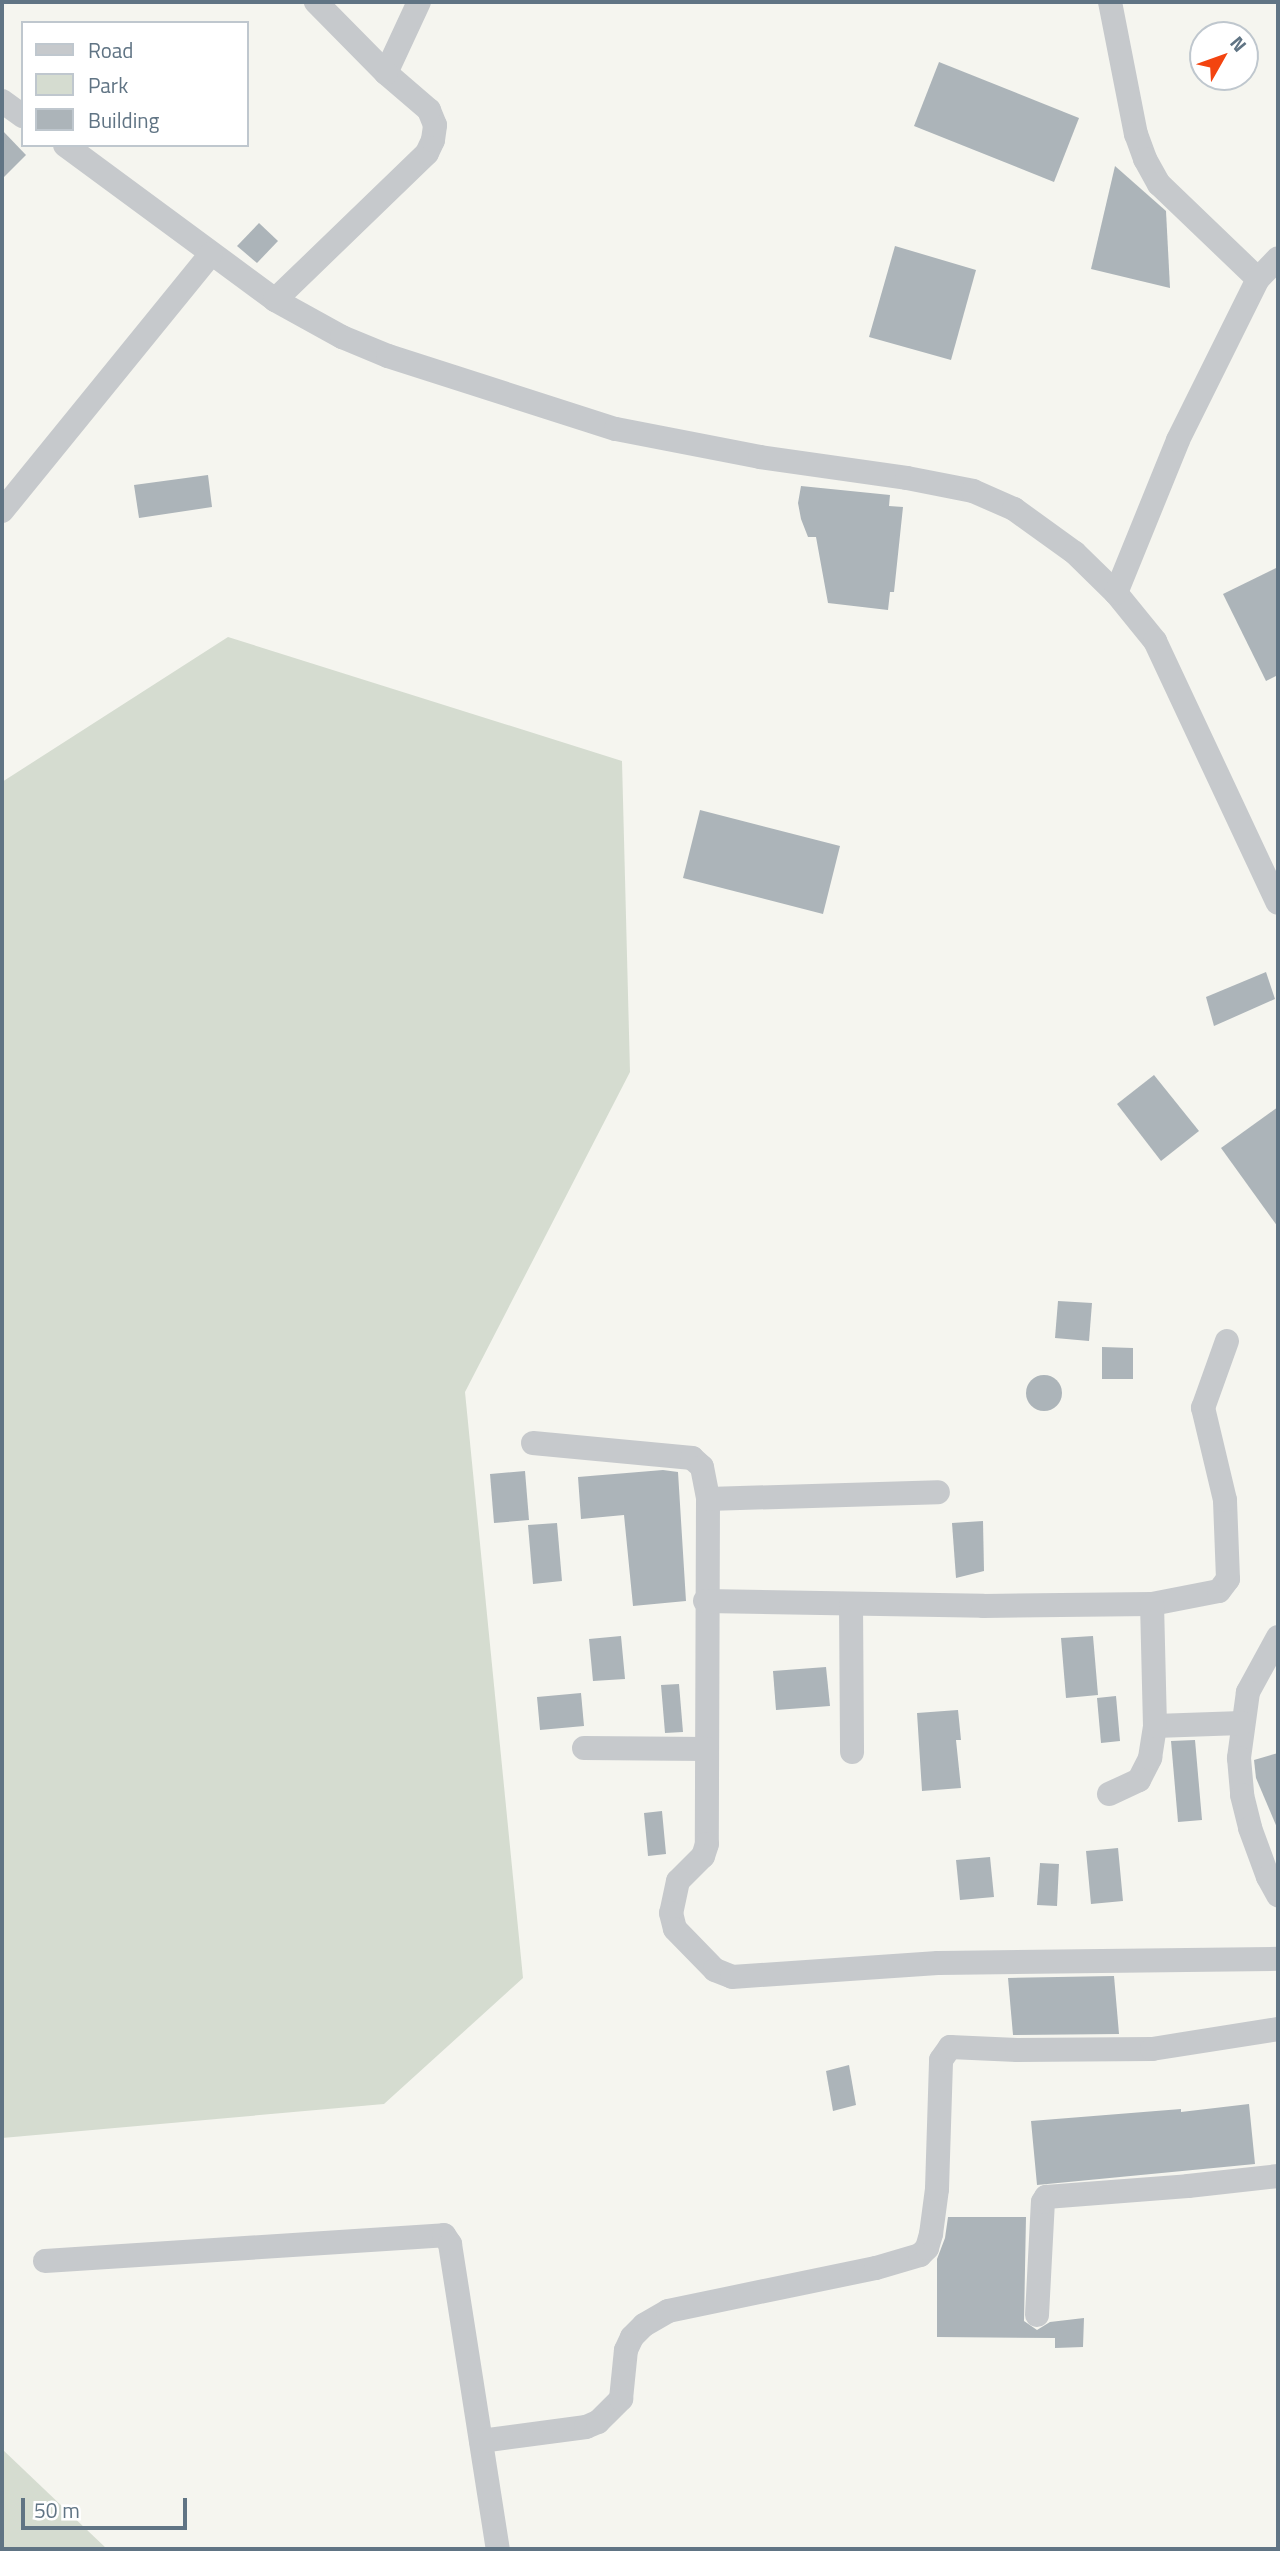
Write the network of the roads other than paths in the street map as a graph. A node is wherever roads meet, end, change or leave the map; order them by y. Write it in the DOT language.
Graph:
graph roads {
  1 [pos="316,2"];
  2 [pos="418,2"];
  3 [pos="1110,2"];
  4 [pos="386,73"];
  5 [pos="2,101"];
  6 [pos="21,115"];
  7 [pos="68,147"];
  8 [pos="211,254"];
  9 [pos="1278,258"];
  10 [pos="1258,279"];
  11 [pos="275,300"];
  12 [pos="2,511"];
  13 [pos="1116,593"];
  14 [pos="1278,903"];
  15 [pos="1227,1341"];
  16 [pos="533,1443"];
  17 [pos="938,1492"];
  18 [pos="708,1499"];
  19 [pos="705,1601"];
  20 [pos="851,1604"];
  21 [pos="1152,1604"];
  22 [pos="1278,1637"];
  23 [pos="1242,1723"];
  24 [pos="1155,1727"];
  25 [pos="583,1748"];
  26 [pos="707,1749"];
  27 [pos="852,1752"];
  28 [pos="1109,1794"];
  29 [pos="1278,1895"];
  30 [pos="1278,1959"];
  31 [pos="1278,2029"];
  32 [pos="1278,2176"];
  33 [pos="45,2261"];
  34 [pos="1037,2315"];
  35 [pos="481,2441"];
  36 [pos="498,2549"];
  1 -- 4 [label="street"];
  2 -- 4 [label="street"];
  3 -- 10 [label="street"];
  4 -- 11 [label="street"];
  5 -- 6 [label="street"];
  7 -- 8 [label="street"];
  8 -- 11 [label="street"];
  8 -- 12 [label="street"];
  9 -- 10 [label="street"];
  10 -- 13 [label="street"];
  11 -- 13 [label="street"];
  13 -- 14 [label="street"];
  15 -- 21 [label="street"];
  16 -- 18 [label="street"];
  17 -- 18 [label="street"];
  18 -- 19 [label="street"];
  19 -- 20 [label="street"];
  19 -- 26 [label="street"];
  20 -- 21 [label="street"];
  20 -- 27 [label="street"];
  21 -- 24 [label="street"];
  22 -- 23 [label="street"];
  23 -- 24 [label="street"];
  23 -- 29 [label="street"];
  24 -- 28 [label="street"];
  25 -- 26 [label="street"];
  26 -- 30 [label="street"];
  31 -- 35 [label="street"];
  32 -- 34 [label="street"];
  33 -- 35 [label="street"];
  35 -- 36 [label="street"];
}
